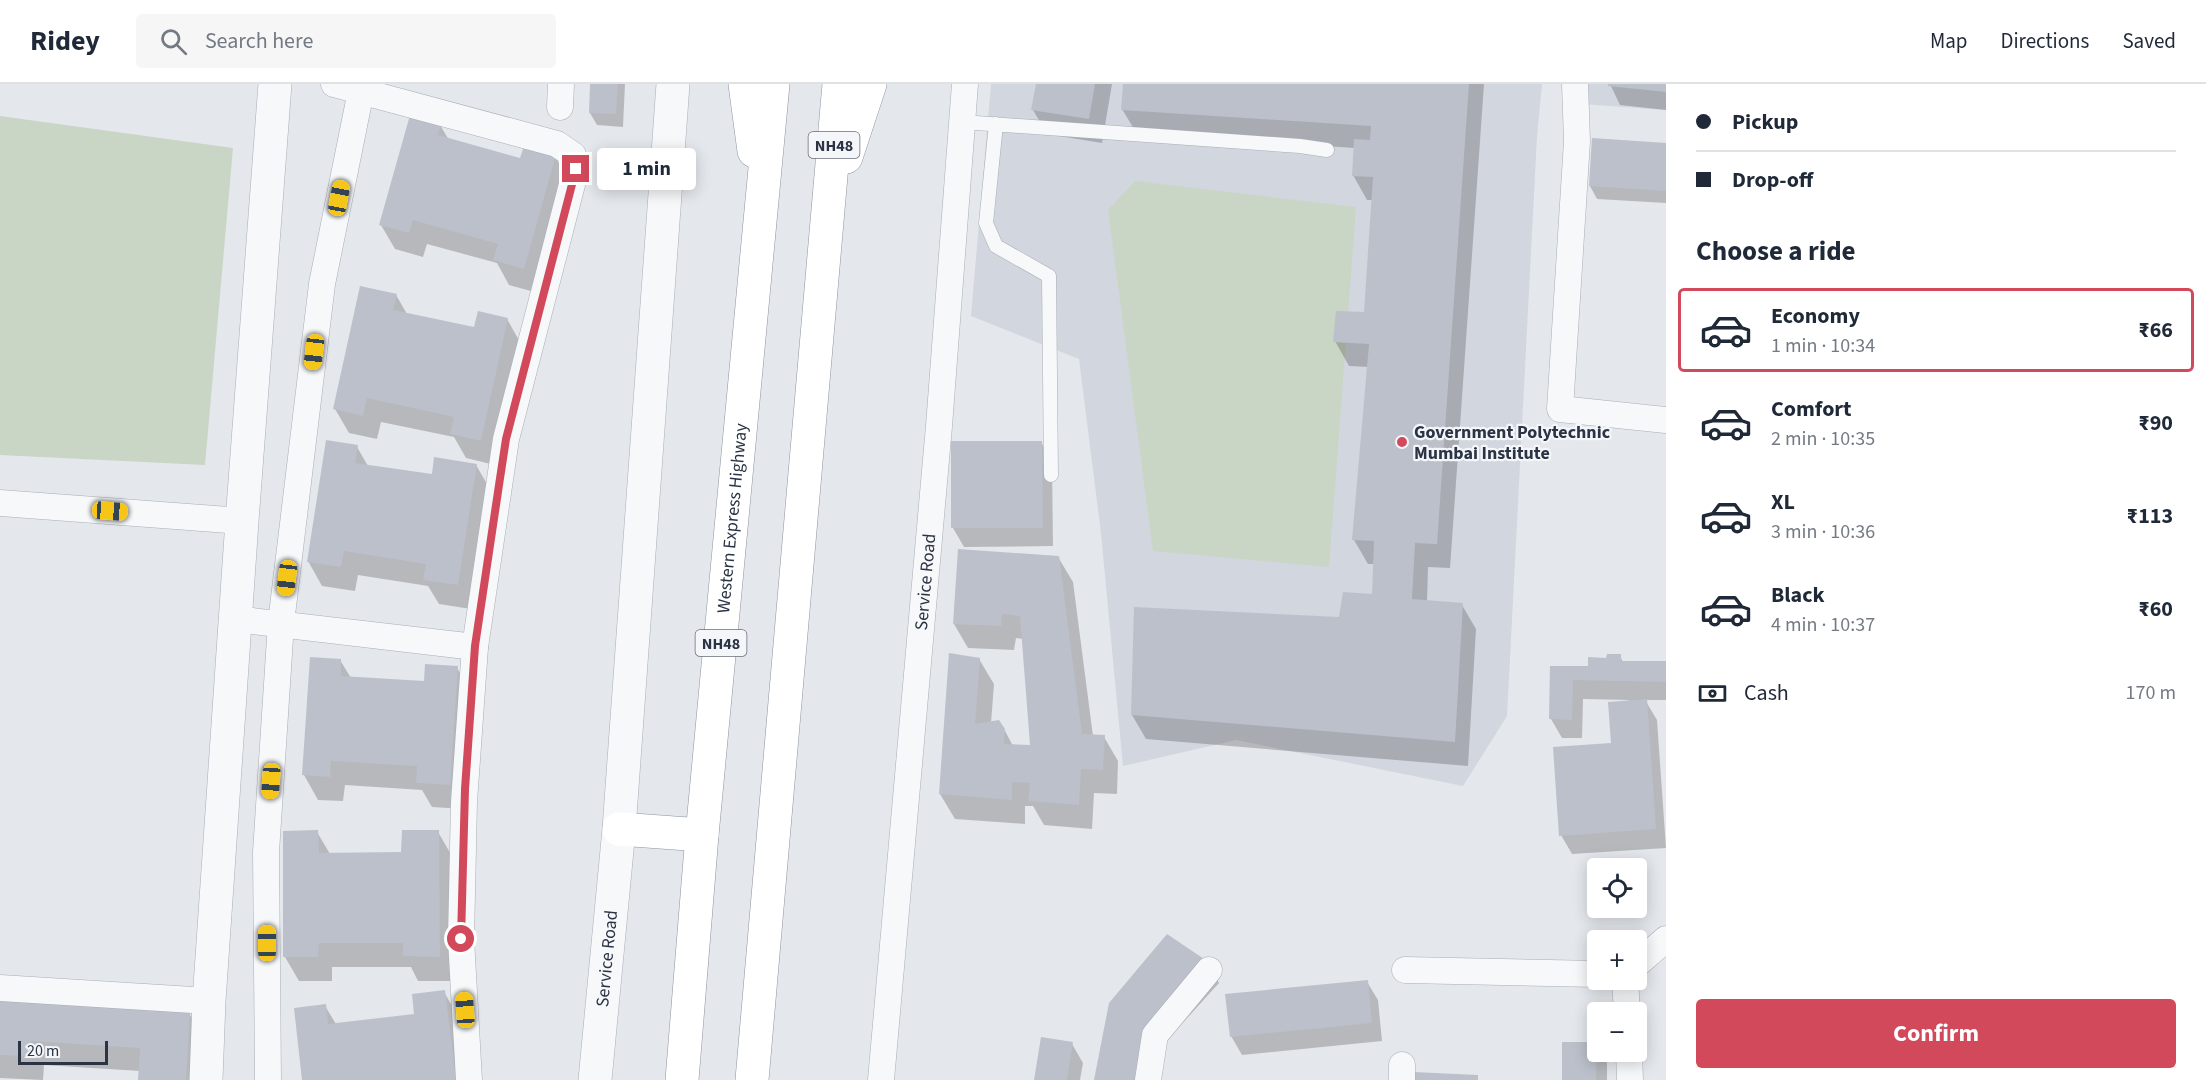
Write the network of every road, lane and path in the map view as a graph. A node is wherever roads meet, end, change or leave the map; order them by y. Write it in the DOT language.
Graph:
graph roads {
  1 [pos="275,84"];
  2 [pos="334,84"];
  3 [pos="673,84"];
  4 [pos="745,84"];
  5 [pos="773,84"];
  6 [pos="839,84"];
  7 [pos="870,84"];
  8 [pos="965,84"];
  9 [pos="1575,84"];
  10 [pos="360,91"];
  11 [pos="962,122"];
  12 [pos="996,124"];
  13 [pos="1327,150"];
  14 [pos="762,207"];
  15 [pos="829,207"];
  16 [pos="1666,420"];
  17 [pos="1051,475"];
  18 [pos="0,503"];
  19 [pos="242,521"];
  20 [pos="235,619"];
  21 [pos="281,623"];
  22 [pos="475,646"];
  23 [pos="619,829"];
  24 [pos="702,835"];
  25 [pos="1666,939"];
  26 [pos="1647,955"];
  27 [pos="1209,970"];
  28 [pos="1405,970"];
  29 [pos="1587,974"];
  30 [pos="0,988"];
  31 [pos="209,1001"];
  32 [pos="1629,1062"];
  33 [pos="206,1080"];
  34 [pos="268,1080"];
  35 [pos="469,1080"];
  36 [pos="595,1080"];
  37 [pos="682,1080"];
  38 [pos="752,1080"];
  39 [pos="881,1080"];
  40 [pos="1148,1080"];
  41 [pos="1630,1080"];
  1 -- 19 [label="street"];
  2 -- 10 [label="street"];
  3 -- 23 [label="street, Service Road"];
  4 -- 14 [label="highway"];
  5 -- 14 [label="highway, NH48"];
  6 -- 15 [label="highway, NH48"];
  7 -- 15 [label="highway"];
  8 -- 11 [label="street, Service Road"];
  9 -- 16 [label="street"];
  10 -- 21 [label="street"];
  10 -- 22 [label="street"];
  11 -- 12 [label="lane"];
  11 -- 39 [label="street, Service Road"];
  12 -- 13 [label="lane"];
  12 -- 17 [label="lane"];
  14 -- 24 [label="highway, Western Express Highway / NH48"];
  15 -- 38 [label="highway, NH48"];
  18 -- 19 [label="street"];
  19 -- 20 [label="street"];
  20 -- 21 [label="street"];
  20 -- 31 [label="street"];
  21 -- 22 [label="street"];
  21 -- 34 [label="street"];
  22 -- 35 [label="street"];
  23 -- 24 [label="highway"];
  23 -- 36 [label="street, Service Road"];
  24 -- 37 [label="highway, Western Express Highway / NH48"];
  25 -- 26 [label="street"];
  27 -- 40 [label="street"];
  28 -- 29 [label="street"];
  30 -- 31 [label="street"];
  31 -- 33 [label="street"];
  32 -- 41 [label="street"];
}
